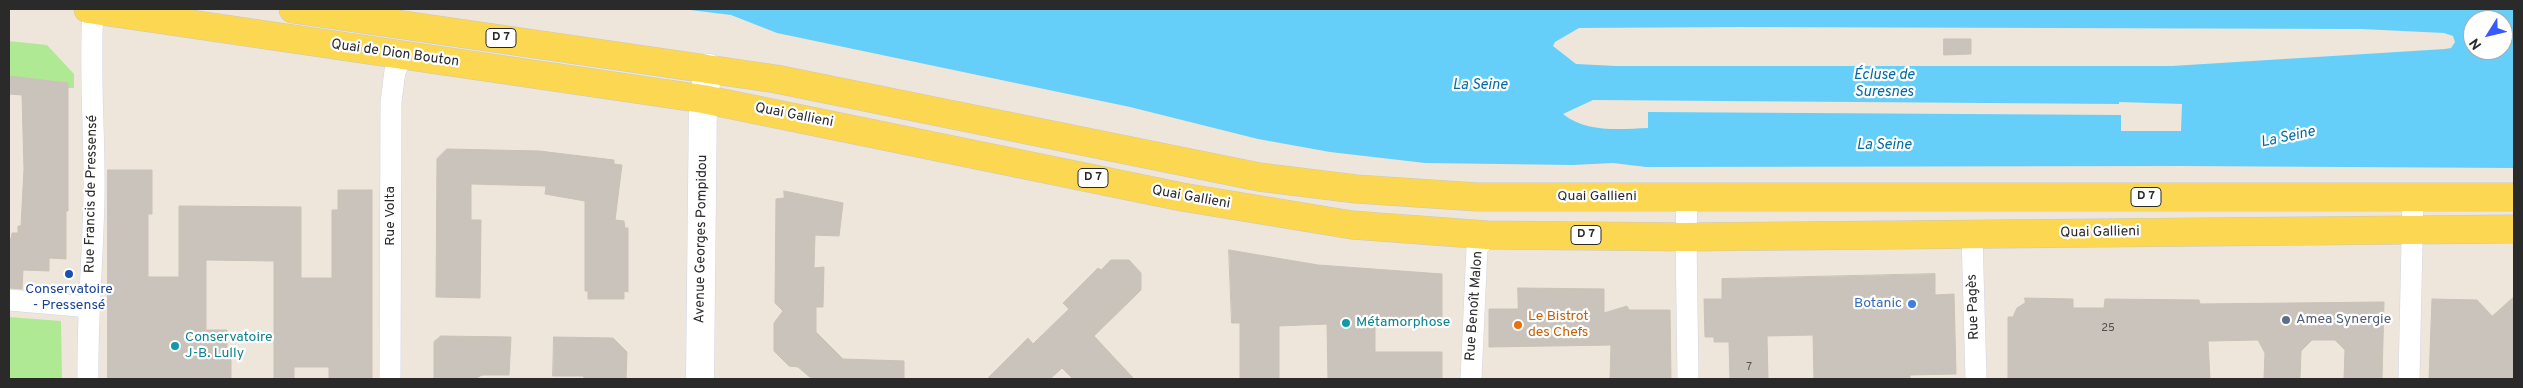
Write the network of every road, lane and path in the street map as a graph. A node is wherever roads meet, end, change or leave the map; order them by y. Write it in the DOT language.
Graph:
graph roads {
  1 [pos="91,9"];
  2 [pos="293,9"];
  3 [pos="403,56"];
  4 [pos="709,68"];
  5 [pos="703,99"];
  6 [pos="2413,196"];
  7 [pos="1688,197"];
  8 [pos="2514,197"];
  9 [pos="2412,229"];
  10 [pos="2514,229"];
  11 [pos="1487,235"];
  12 [pos="1972,235"];
  13 [pos="1686,237"];
  14 [pos="9,300"];
  15 [pos="90,307"];
  16 [pos="88,379"];
  17 [pos="390,379"];
  18 [pos="700,379"];
  19 [pos="1471,379"];
  20 [pos="1688,379"];
  21 [pos="1976,379"];
  22 [pos="2409,379"];
  1 -- 3 [label="main road, Quai de Dion Bouton / D 7"];
  1 -- 15 [label="street, Rue Francis de Pressensé"];
  2 -- 4 [label="main road, D 7"];
  3 -- 5 [label="main road, Quai de Dion Bouton / D 7"];
  3 -- 17 [label="street, Rue Volta"];
  4 -- 5 [label="street, Avenue Georges Pompidou"];
  4 -- 7 [label="main road, Quai Gallieni / D 7"];
  5 -- 11 [label="main road, Quai Gallieni / D 7"];
  5 -- 18 [label="street, Avenue Georges Pompidou"];
  6 -- 7 [label="main road, Quai Gallieni / D 7"];
  6 -- 8 [label="main road, Quai Gallieni / D 7"];
  6 -- 9 [label="street"];
  7 -- 13 [label="street"];
  9 -- 10 [label="main road, Quai Gallieni / D 7"];
  9 -- 12 [label="main road, Quai Gallieni / D 7"];
  9 -- 22 [label="street"];
  11 -- 13 [label="main road, Quai Gallieni / D 7"];
  11 -- 19 [label="street, Rue Benoît Malon"];
  12 -- 13 [label="main road, Quai Gallieni / D 7"];
  12 -- 21 [label="street, Rue Pagès"];
  13 -- 20 [label="street"];
  14 -- 15 [label="street"];
  15 -- 16 [label="street, Rue Francis de Pressensé"];
}
